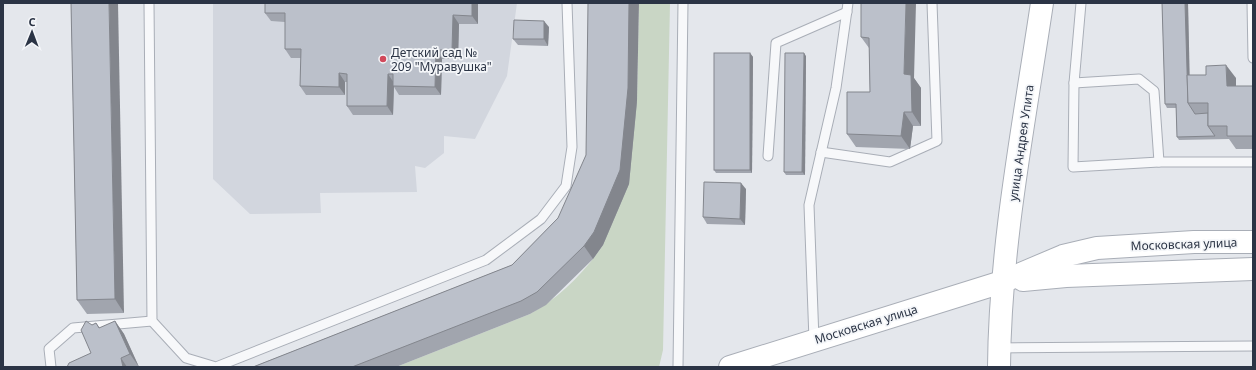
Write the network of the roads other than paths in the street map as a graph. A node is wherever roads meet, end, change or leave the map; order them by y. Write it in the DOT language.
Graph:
graph roads {
  1 [pos="149,3"];
  2 [pos="567,3"];
  3 [pos="683,3"];
  4 [pos="932,3"];
  5 [pos="1042,3"];
  6 [pos="1081,3"];
  7 [pos="1252,3"];
  8 [pos="848,7"];
  9 [pos="1253,58"];
  10 [pos="1074,83"];
  11 [pos="821,152"];
  12 [pos="768,156"];
  13 [pos="1159,162"];
  14 [pos="1253,162"];
  15 [pos="1253,242"];
  16 [pos="1253,269"];
  17 [pos="1002,282"];
  18 [pos="152,321"];
  19 [pos="814,340"];
  20 [pos="1253,346"];
  21 [pos="999,358"];
  22 [pos="51,367"];
  23 [pos="678,367"];
  24 [pos="732,367"];
  1 -- 18 [label="lane"];
  2 -- 18 [label="lane"];
  3 -- 23 [label="lane"];
  4 -- 11 [label="lane"];
  5 -- 17 [label="main road, улица Андрея Упита"];
  6 -- 10 [label="lane"];
  7 -- 9 [label="lane"];
  8 -- 11 [label="lane"];
  8 -- 12 [label="lane"];
  10 -- 13 [label="lane"];
  10 -- 13 [label="lane"];
  11 -- 19 [label="lane"];
  13 -- 14 [label="lane"];
  15 -- 17 [label="main road, Московская улица"];
  16 -- 17 [label="main road, Московская улица"];
  17 -- 19 [label="main road, Московская улица"];
  17 -- 21 [label="main road, улица Андрея Упита"];
  18 -- 22 [label="lane"];
  19 -- 24 [label="main road, Московская улица"];
  20 -- 21 [label="lane"];
}
